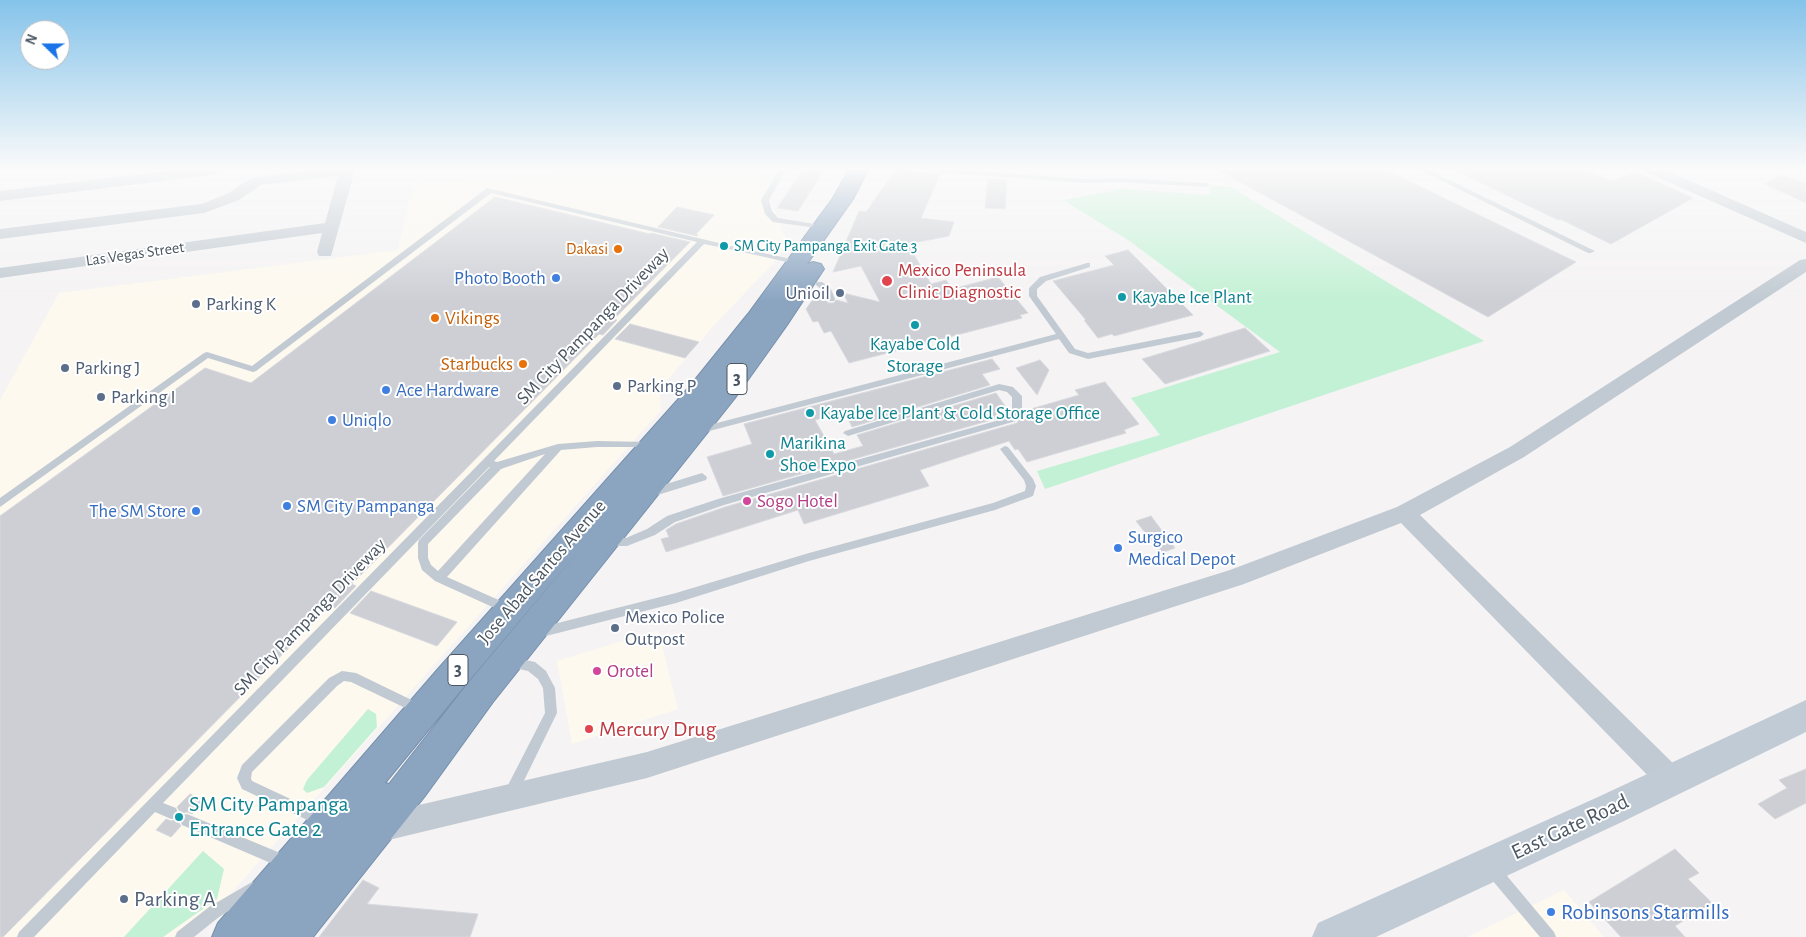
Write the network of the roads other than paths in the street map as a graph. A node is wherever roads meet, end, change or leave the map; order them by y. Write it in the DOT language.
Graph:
graph roads {
  1 [pos="159,214"];
  2 [pos="334,214"];
  3 [pos="459,214"];
  4 [pos="589,214"];
  5 [pos="770,214"];
  6 [pos="832,214"];
  7 [pos="838,214"];
  8 [pos="1513,214"];
  9 [pos="1751,214"];
  10 [pos="330,227"];
  11 [pos="822,227"];
  12 [pos="0,234"];
  13 [pos="1806,238"];
  14 [pos="702,241"];
  15 [pos="719,245"];
  16 [pos="729,247"];
  17 [pos="325,252"];
  18 [pos="1591,252"];
  19 [pos="796,262"];
  20 [pos="1806,264"];
  21 [pos="1087,265"];
  22 [pos="0,273"];
  23 [pos="819,284"];
  24 [pos="831,304"];
  25 [pos="1200,334"];
  26 [pos="1059,336"];
  27 [pos="746,348"];
  28 [pos="694,432"];
  29 [pos="848,433"];
  30 [pos="652,446"];
  31 [pos="558,447"];
  32 [pos="1005,449"];
  33 [pos="491,464"];
  34 [pos="702,477"];
  35 [pos="643,495"];
  36 [pos="0,502"];
  37 [pos="1405,513"];
  38 [pos="590,537"];
  39 [pos="439,578"];
  40 [pos="520,621"];
  41 [pos="506,661"];
  42 [pos="481,692"];
  43 [pos="423,711"];
  44 [pos="1806,715"];
  45 [pos="1670,780"];
  46 [pos="510,797"];
  47 [pos="153,805"];
  48 [pos="172,813"];
  49 [pos="187,820"];
  50 [pos="328,824"];
  51 [pos="375,829"];
  52 [pos="1488,864"];
  53 [pos="302,870"];
  54 [pos="24,937"];
  55 [pos="182,937"];
  56 [pos="232,937"];
  57 [pos="260,937"];
  58 [pos="288,937"];
  59 [pos="1332,937"];
  60 [pos="1549,937"];
  1 -- 12 [label="street"];
  2 -- 10 [label="street"];
  3 -- 36 [label="lane, SM City Pampanga Driveway"];
  4 -- 14 [label="lane, SM City Pampanga Driveway"];
  5 -- 11 [label="lane"];
  6 -- 11 [label="highway, Jose Abad Santos Avenue / 3"];
  7 -- 27 [label="highway, Jose Abad Santos Avenue / 3"];
  8 -- 18 [label="lane"];
  9 -- 13 [label="street"];
  10 -- 17 [label="street"];
  10 -- 22 [label="street, Las Vegas Street"];
  11 -- 19 [label="highway, Jose Abad Santos Avenue / 3"];
  14 -- 15 [label="lane"];
  14 -- 33 [label="lane, SM City Pampanga Driveway"];
  16 -- 19 [label="lane"];
  19 -- 27 [label="highway, Jose Abad Santos Avenue / 3"];
  20 -- 37 [label="street"];
  21 -- 26 [label="lane"];
  23 -- 24 [label="lane"];
  25 -- 26 [label="lane"];
  26 -- 28 [label="lane"];
  27 -- 28 [label="highway, Jose Abad Santos Avenue / 3"];
  27 -- 30 [label="highway, Jose Abad Santos Avenue / 3"];
  28 -- 35 [label="highway, Jose Abad Santos Avenue / 3"];
  29 -- 38 [label="lane"];
  30 -- 31 [label="lane"];
  30 -- 38 [label="highway, Jose Abad Santos Avenue / 3"];
  31 -- 33 [label="lane"];
  31 -- 39 [label="lane"];
  32 -- 40 [label="lane"];
  33 -- 39 [label="lane"];
  33 -- 47 [label="lane, SM City Pampanga Driveway"];
  34 -- 35 [label="lane"];
  35 -- 38 [label="highway, Jose Abad Santos Avenue / 3"];
  37 -- 45 [label="street"];
  37 -- 46 [label="street"];
  38 -- 40 [label="highway, Jose Abad Santos Avenue / 3"];
  39 -- 40 [label="lane"];
  40 -- 41 [label="highway, Jose Abad Santos Avenue / 3"];
  40 -- 43 [label="highway, Jose Abad Santos Avenue / 3"];
  41 -- 42 [label="highway, Jose Abad Santos Avenue / 3"];
  41 -- 46 [label="lane"];
  42 -- 51 [label="highway, Jose Abad Santos Avenue / 3"];
  42 -- 53 [label="highway"];
  43 -- 50 [label="highway, Jose Abad Santos Avenue / 3"];
  43 -- 50 [label="lane"];
  44 -- 45 [label="street, East Gate Road"];
  45 -- 52 [label="street, East Gate Road"];
  46 -- 51 [label="street"];
  47 -- 48 [label="lane"];
  47 -- 54 [label="lane, SM City Pampanga Driveway"];
  49 -- 53 [label="lane"];
  50 -- 53 [label="highway, Jose Abad Santos Avenue / 3"];
  51 -- 58 [label="highway, Jose Abad Santos Avenue / 3"];
  52 -- 59 [label="street, East Gate Road"];
  52 -- 60 [label="lane"];
  53 -- 55 [label="lane"];
  53 -- 56 [label="highway, Jose Abad Santos Avenue / 3"];
  53 -- 57 [label="highway"];
}
